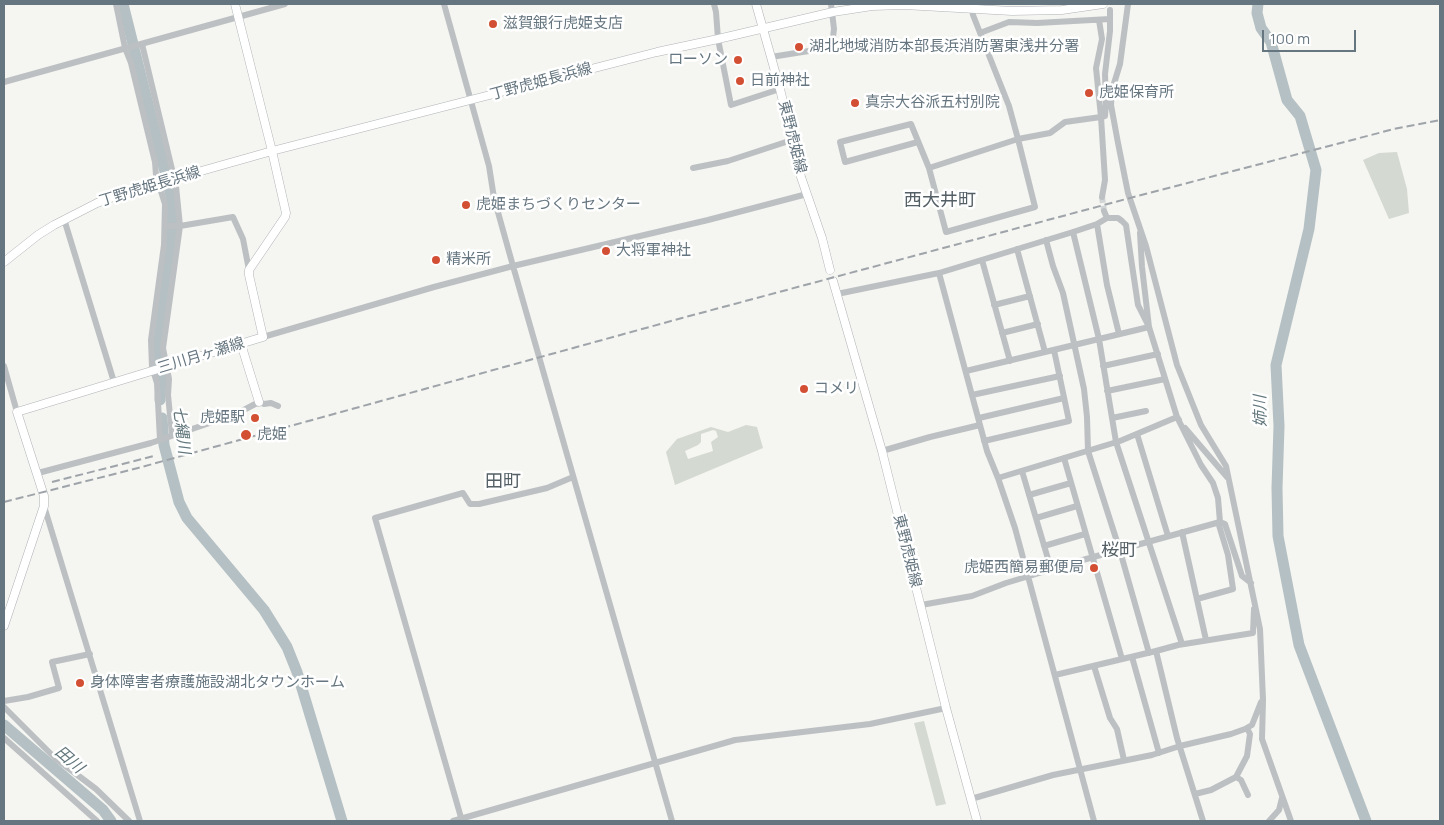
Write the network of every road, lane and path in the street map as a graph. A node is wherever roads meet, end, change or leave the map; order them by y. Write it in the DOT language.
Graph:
graph roads {
  1 [pos="116,4"];
  2 [pos="235,4"];
  3 [pos="285,4"];
  4 [pos="444,4"];
  5 [pos="714,4"];
  6 [pos="756,4"];
  7 [pos="1103,4"];
  8 [pos="1128,4"];
  9 [pos="971,6"];
  10 [pos="832,8"];
  11 [pos="1110,10"];
  12 [pos="238,16"];
  13 [pos="1110,19"];
  14 [pos="1099,20"];
  15 [pos="763,28"];
  16 [pos="980,33"];
  17 [pos="718,39"];
  18 [pos="142,44"];
  19 [pos="125,48"];
  20 [pos="771,57"];
  21 [pos="1106,74"];
  22 [pos="1114,78"];
  23 [pos="4,82"];
  24 [pos="780,89"];
  25 [pos="471,100"];
  26 [pos="1101,117"];
  27 [pos="1018,139"];
  28 [pos="792,140"];
  29 [pos="918,142"];
  30 [pos="272,151"];
  31 [pos="693,168"];
  32 [pos="929,168"];
  33 [pos="174,179"];
  34 [pos="160,183"];
  35 [pos="807,194"];
  36 [pos="1102,196"];
  37 [pos="1104,211"];
  38 [pos="1107,218"];
  39 [pos="64,219"];
  40 [pos="1097,224"];
  41 [pos="1139,224"];
  42 [pos="165,226"];
  43 [pos="180,226"];
  44 [pos="1074,232"];
  45 [pos="1046,240"];
  46 [pos="1017,249"];
  47 [pos="982,260"];
  48 [pos="4,262"];
  49 [pos="513,266"];
  50 [pos="249,270"];
  51 [pos="830,270"];
  52 [pos="940,273"];
  53 [pos="833,281"];
  54 [pos="837,294"];
  55 [pos="1030,296"];
  56 [pos="994,306"];
  57 [pos="1038,324"];
  58 [pos="1149,327"];
  59 [pos="1002,333"];
  60 [pos="1120,334"];
  61 [pos="263,337"];
  62 [pos="1099,339"];
  63 [pos="241,344"];
  64 [pos="1074,345"];
  65 [pos="1054,350"];
  66 [pos="1045,352"];
  67 [pos="1158,354"];
  68 [pos="1010,361"];
  69 [pos="4,366"];
  70 [pos="1103,366"];
  71 [pos="167,367"];
  72 [pos="153,370"];
  73 [pos="966,371"];
  74 [pos="1060,376"];
  75 [pos="1165,379"];
  76 [pos="114,382"];
  77 [pos="1107,391"];
  78 [pos="972,395"];
  79 [pos="1064,398"];
  80 [pos="259,402"];
  81 [pos="278,406"];
  82 [pos="1146,411"];
  83 [pos="17,412"];
  84 [pos="1112,418"];
  85 [pos="1176,418"];
  86 [pos="979,422"];
  87 [pos="1137,434"];
  88 [pos="172,436"];
  89 [pos="160,440"];
  90 [pos="984,440"];
  91 [pos="1116,442"];
  92 [pos="882,451"];
  93 [pos="1088,451"];
  94 [pos="1064,458"];
  95 [pos="1022,471"];
  96 [pos="38,473"];
  97 [pos="574,477"];
  98 [pos="998,478"];
  99 [pos="1229,479"];
  100 [pos="1071,483"];
  101 [pos="1030,496"];
  102 [pos="44,506"];
  103 [pos="1077,506"];
  104 [pos="1036,518"];
  105 [pos="1219,522"];
  106 [pos="1182,532"];
  107 [pos="1085,534"];
  108 [pos="1168,536"];
  109 [pos="1149,542"];
  110 [pos="1044,546"];
  111 [pos="1120,551"];
  112 [pos="1092,557"];
  113 [pos="1051,569"];
  114 [pos="1027,577"];
  115 [pos="1251,583"];
  116 [pos="1197,600"];
  117 [pos="1254,600"];
  118 [pos="921,605"];
  119 [pos="4,626"];
  120 [pos="1206,640"];
  121 [pos="1182,644"];
  122 [pos="1152,652"];
  123 [pos="90,654"];
  124 [pos="1132,657"];
  125 [pos="1122,660"];
  126 [pos="1094,666"];
  127 [pos="1055,675"];
  128 [pos="1263,696"];
  129 [pos="4,701"];
  130 [pos="4,707"];
  131 [pos="946,708"];
  132 [pos="1247,728"];
  133 [pos="4,738"];
  134 [pos="1180,746"];
  135 [pos="1159,753"];
  136 [pos="1124,760"];
  137 [pos="655,763"];
  138 [pos="1080,769"];
  139 [pos="1236,777"];
  140 [pos="1195,794"];
  141 [pos="1248,795"];
  142 [pos="1282,798"];
  143 [pos="970,799"];
  144 [pos="462,820"];
  145 [pos="97,821"];
  146 [pos="128,821"];
  147 [pos="140,821"];
  148 [pos="452,821"];
  149 [pos="672,821"];
  150 [pos="977,821"];
  151 [pos="1094,821"];
  152 [pos="1203,821"];
  153 [pos="1268,821"];
  154 [pos="1291,821"];
  1 -- 19 [label="street"];
  2 -- 12 [label="main road"];
  3 -- 12 [label="street"];
  4 -- 25 [label="street"];
  5 -- 17 [label="street"];
  6 -- 15 [label="main road, 東野虎姫線"];
  7 -- 9 [label="main road, 丁野虎姫長浜線"];
  8 -- 22 [label="street"];
  9 -- 10 [label="main road, 丁野虎姫長浜線"];
  9 -- 16 [label="street"];
  10 -- 15 [label="main road, 丁野虎姫長浜線"];
  10 -- 20 [label="street"];
  11 -- 13 [label="street"];
  12 -- 18 [label="street"];
  12 -- 30 [label="main road"];
  13 -- 14 [label="street"];
  13 -- 21 [label="street"];
  14 -- 16 [label="street"];
  14 -- 26 [label="street"];
  15 -- 17 [label="main road, 丁野虎姫長浜線"];
  15 -- 20 [label="main road, 東野虎姫線"];
  16 -- 27 [label="street"];
  17 -- 24 [label="street"];
  17 -- 25 [label="main road, 丁野虎姫長浜線"];
  18 -- 19 [label="street"];
  18 -- 33 [label="street"];
  19 -- 23 [label="street"];
  19 -- 34 [label="street"];
  20 -- 24 [label="main road, 東野虎姫線"];
  21 -- 22 [label="street"];
  21 -- 26 [label="street"];
  22 -- 41 [label="street"];
  24 -- 28 [label="main road, 東野虎姫線"];
  25 -- 30 [label="main road, 丁野虎姫長浜線"];
  25 -- 49 [label="street"];
  26 -- 27 [label="street"];
  26 -- 36 [label="street"];
  27 -- 32 [label="street"];
  27 -- 32 [label="street"];
  28 -- 31 [label="street"];
  28 -- 35 [label="main road, 東野虎姫線"];
  29 -- 29 [label="street"];
  29 -- 32 [label="street"];
  30 -- 33 [label="main road, 丁野虎姫長浜線"];
  30 -- 50 [label="main road"];
  33 -- 34 [label="main road, 丁野虎姫長浜線"];
  33 -- 43 [label="street"];
  34 -- 39 [label="main road, 丁野虎姫長浜線"];
  34 -- 42 [label="street"];
  35 -- 49 [label="street"];
  35 -- 51 [label="main road, 東野虎姫線"];
  37 -- 38 [label="street"];
  38 -- 40 [label="street"];
  38 -- 58 [label="street"];
  39 -- 48 [label="main road, 丁野虎姫長浜線"];
  39 -- 76 [label="street"];
  40 -- 44 [label="street"];
  40 -- 60 [label="street"];
  41 -- 58 [label="street"];
  41 -- 99 [label="street"];
  42 -- 43 [label="street"];
  42 -- 72 [label="street"];
  43 -- 50 [label="street"];
  43 -- 71 [label="street"];
  44 -- 45 [label="street"];
  44 -- 62 [label="street"];
  45 -- 46 [label="street"];
  45 -- 64 [label="street"];
  46 -- 47 [label="street"];
  46 -- 55 [label="street"];
  47 -- 52 [label="street"];
  47 -- 56 [label="street"];
  49 -- 61 [label="street"];
  49 -- 97 [label="street"];
  50 -- 61 [label="main road, 三川月ヶ瀬線"];
  52 -- 54 [label="street"];
  52 -- 73 [label="street"];
  53 -- 54 [label="main road, 東野虎姫線"];
  54 -- 92 [label="main road, 東野虎姫線"];
  55 -- 56 [label="street"];
  55 -- 57 [label="street"];
  56 -- 59 [label="street"];
  57 -- 59 [label="street"];
  57 -- 66 [label="street"];
  58 -- 60 [label="street"];
  58 -- 67 [label="street"];
  59 -- 68 [label="street"];
  60 -- 62 [label="street"];
  61 -- 63 [label="main road, 三川月ヶ瀬線"];
  62 -- 64 [label="street"];
  62 -- 70 [label="street"];
  63 -- 71 [label="main road, 三川月ヶ瀬線"];
  63 -- 80 [label="main road"];
  64 -- 65 [label="street"];
  64 -- 93 [label="street"];
  65 -- 66 [label="street"];
  65 -- 74 [label="street"];
  66 -- 68 [label="street"];
  67 -- 70 [label="street"];
  67 -- 75 [label="street"];
  68 -- 73 [label="street"];
  69 -- 83 [label="street"];
  70 -- 77 [label="street"];
  71 -- 72 [label="main road, 三川月ヶ瀬線"];
  71 -- 88 [label="street"];
  72 -- 76 [label="main road, 三川月ヶ瀬線"];
  72 -- 89 [label="street"];
  73 -- 78 [label="street"];
  74 -- 78 [label="street"];
  74 -- 79 [label="street"];
  75 -- 77 [label="street"];
  75 -- 85 [label="street"];
  76 -- 83 [label="main road, 三川月ヶ瀬線"];
  77 -- 84 [label="street"];
  78 -- 86 [label="street"];
  79 -- 86 [label="street"];
  79 -- 90 [label="street"];
  80 -- 81 [label="street"];
  80 -- 88 [label="street"];
  82 -- 84 [label="street"];
  83 -- 96 [label="main road"];
  84 -- 91 [label="street"];
  85 -- 87 [label="street"];
  85 -- 99 [label="street"];
  85 -- 105 [label="street"];
  86 -- 90 [label="street"];
  86 -- 92 [label="street"];
  87 -- 91 [label="street"];
  87 -- 108 [label="street"];
  88 -- 89 [label="street"];
  89 -- 96 [label="street"];
  90 -- 98 [label="street"];
  91 -- 93 [label="street"];
  91 -- 109 [label="street"];
  92 -- 118 [label="main road, 東野虎姫線"];
  93 -- 94 [label="street"];
  93 -- 111 [label="street"];
  94 -- 95 [label="street"];
  94 -- 100 [label="street"];
  95 -- 98 [label="street"];
  95 -- 101 [label="street"];
  96 -- 102 [label="main road"];
  97 -- 137 [label="street"];
  97 -- 144 [label="street"];
  98 -- 114 [label="street"];
  99 -- 115 [label="street"];
  100 -- 101 [label="street"];
  100 -- 103 [label="street"];
  101 -- 104 [label="street"];
  102 -- 119 [label="main road"];
  102 -- 123 [label="street"];
  103 -- 104 [label="street"];
  103 -- 107 [label="street"];
  104 -- 110 [label="street"];
  105 -- 106 [label="street"];
  105 -- 115 [label="street"];
  105 -- 116 [label="street"];
  106 -- 108 [label="street"];
  106 -- 116 [label="street"];
  107 -- 110 [label="street"];
  107 -- 112 [label="street"];
  108 -- 109 [label="street"];
  109 -- 111 [label="street"];
  109 -- 121 [label="street"];
  110 -- 113 [label="street"];
  111 -- 112 [label="street"];
  111 -- 122 [label="street"];
  112 -- 113 [label="street"];
  112 -- 125 [label="street"];
  113 -- 114 [label="street"];
  114 -- 118 [label="street"];
  114 -- 127 [label="street"];
  115 -- 117 [label="street"];
  116 -- 120 [label="street"];
  117 -- 120 [label="street"];
  117 -- 128 [label="street"];
  118 -- 131 [label="main road, 東野虎姫線"];
  120 -- 121 [label="street"];
  121 -- 122 [label="street"];
  122 -- 124 [label="street"];
  122 -- 134 [label="street"];
  123 -- 129 [label="street"];
  123 -- 147 [label="street"];
  124 -- 125 [label="street"];
  124 -- 135 [label="street"];
  125 -- 126 [label="street"];
  126 -- 127 [label="street"];
  126 -- 136 [label="street"];
  127 -- 138 [label="street"];
  128 -- 132 [label="street"];
  128 -- 142 [label="street"];
  130 -- 146 [label="street"];
  131 -- 137 [label="street"];
  131 -- 143 [label="main road, 東野虎姫線"];
  132 -- 134 [label="street"];
  132 -- 139 [label="street"];
  133 -- 145 [label="street"];
  134 -- 135 [label="street"];
  134 -- 140 [label="street"];
  135 -- 136 [label="street"];
  136 -- 138 [label="street"];
  137 -- 144 [label="street"];
  137 -- 149 [label="street"];
  138 -- 143 [label="street"];
  138 -- 151 [label="street"];
  139 -- 140 [label="street"];
  139 -- 141 [label="street"];
  140 -- 152 [label="street"];
  142 -- 153 [label="street"];
  142 -- 154 [label="street"];
  143 -- 150 [label="main road, 東野虎姫線"];
  144 -- 148 [label="street"];
}
